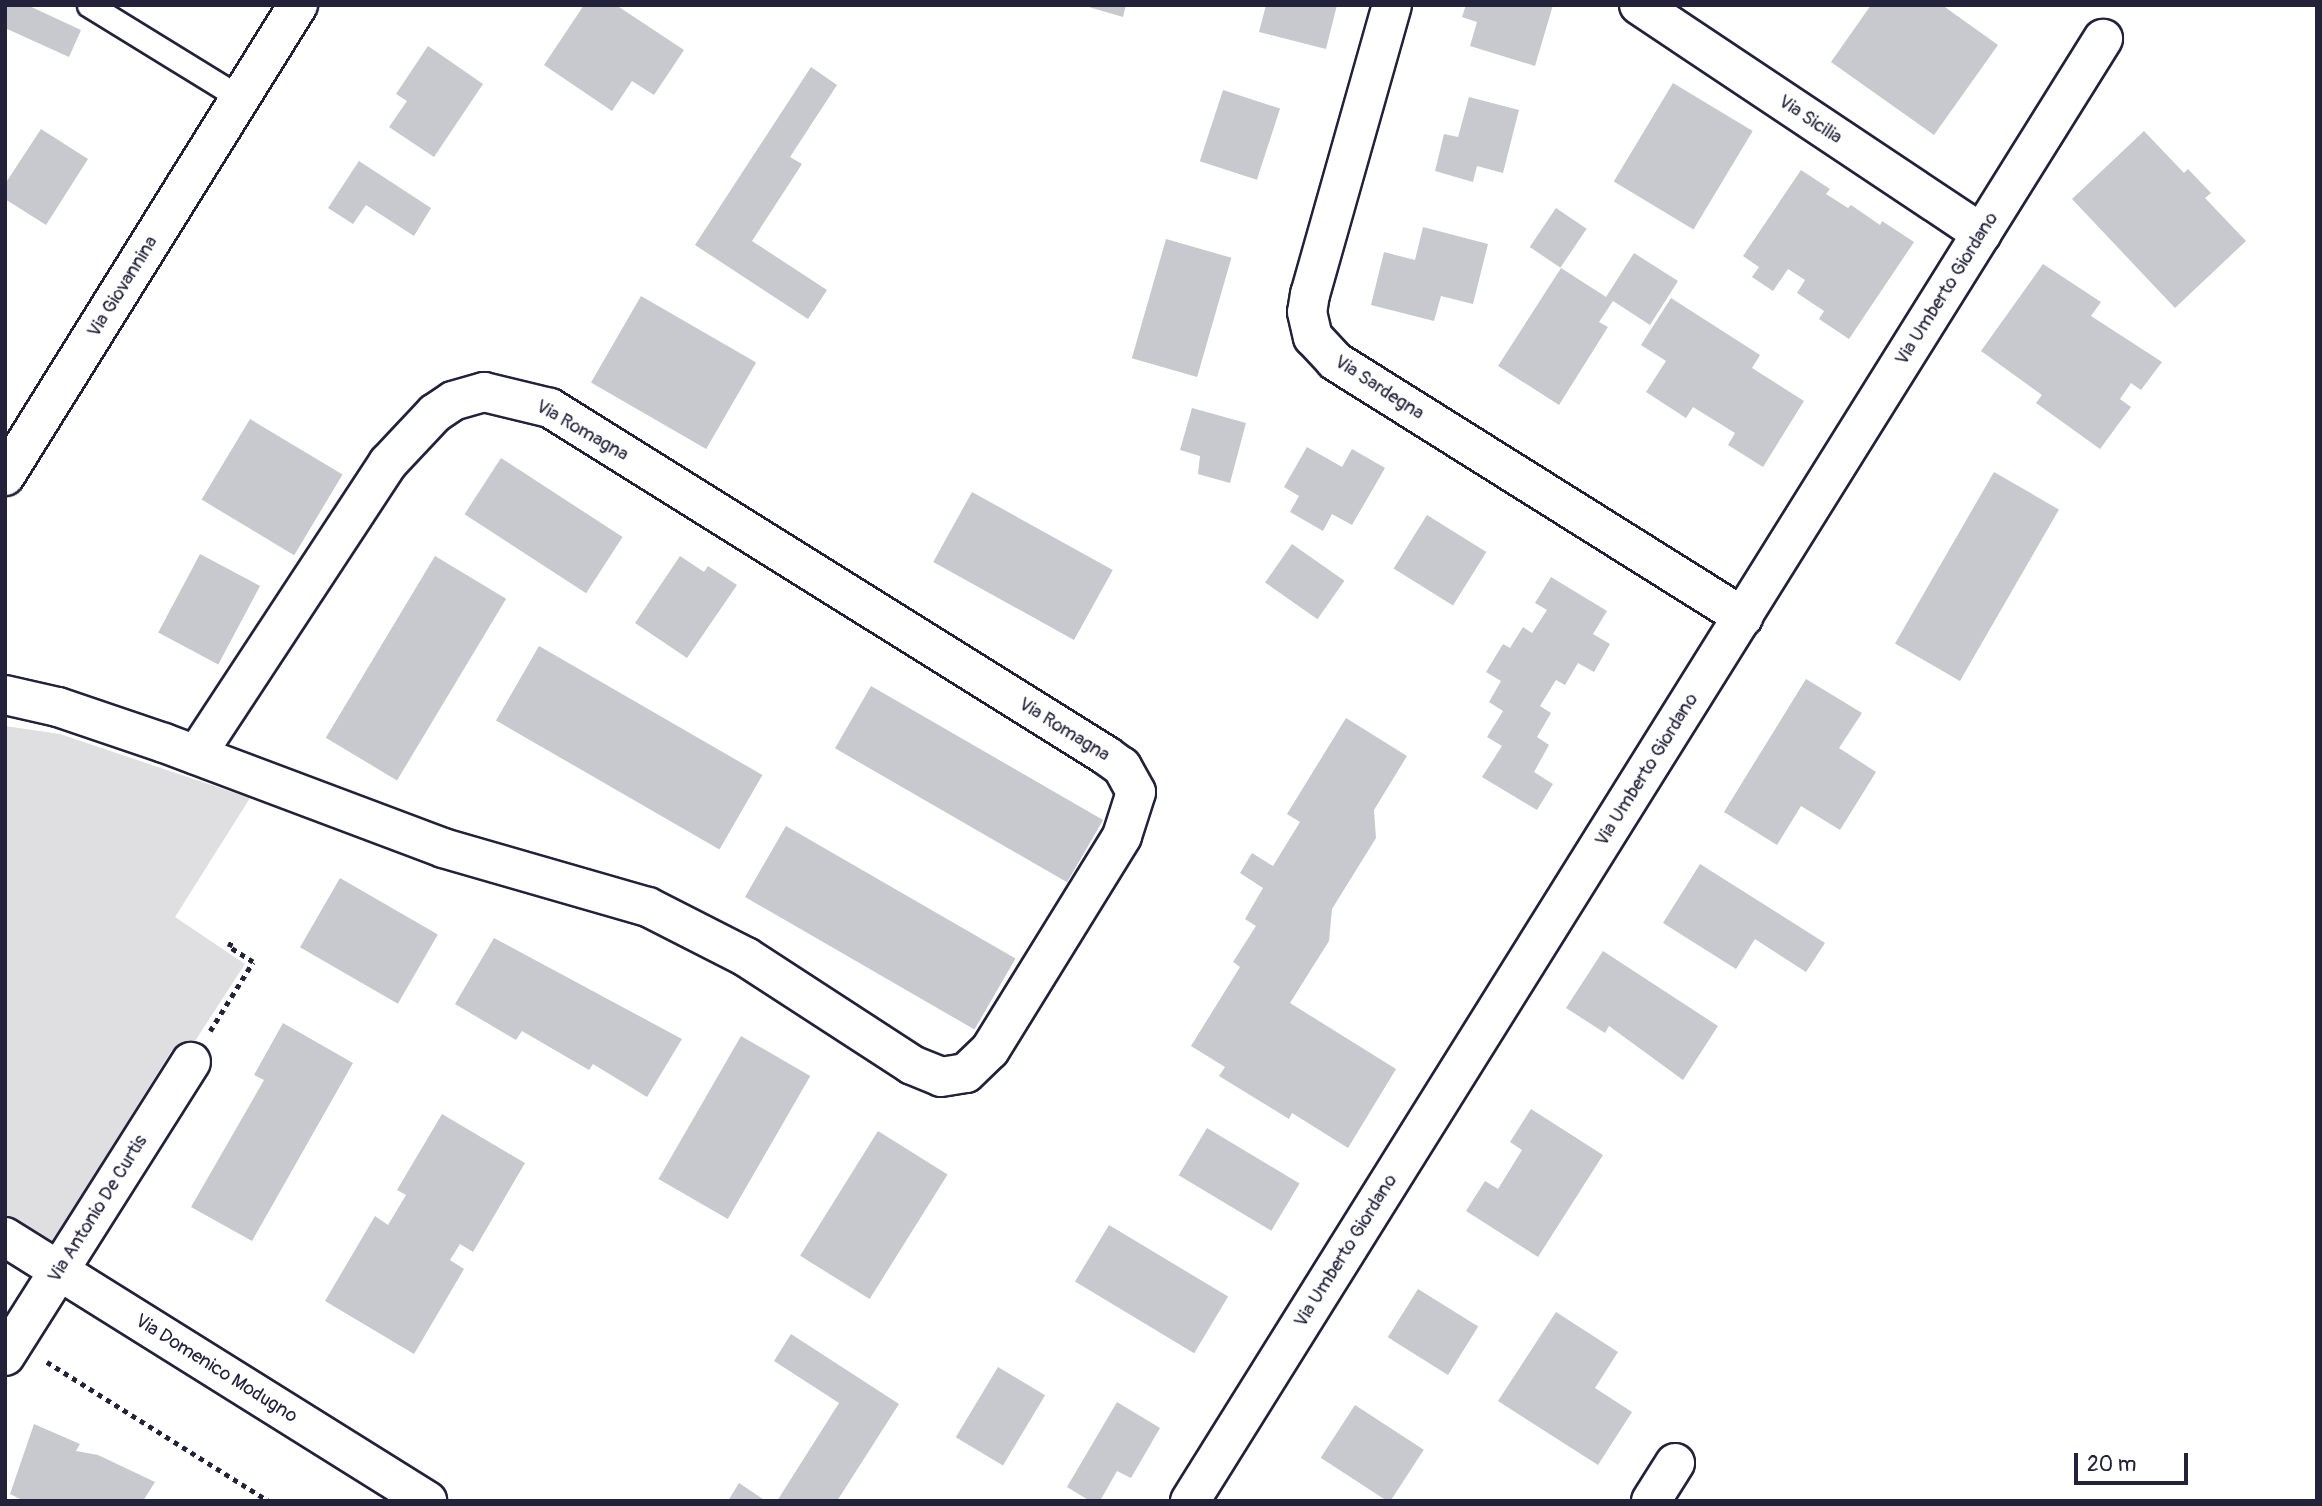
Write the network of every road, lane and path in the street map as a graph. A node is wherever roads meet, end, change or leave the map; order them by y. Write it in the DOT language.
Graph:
graph roads {
  1 [pos="89,5"];
  2 [pos="298,5"];
  3 [pos="1392,5"];
  4 [pos="1639,5"];
  5 [pos="2104,39"];
  6 [pos="240,98"];
  7 [pos="1982,234"];
  8 [pos="5,476"];
  9 [pos="1743,617"];
  10 [pos="5,670"];
  11 [pos="5,695"];
  12 [pos="58,707"];
  13 [pos="196,755"];
  14 [pos="232,940"];
  15 [pos="191,1062"];
  16 [pos="5,1237"];
  17 [pos="59,1271"];
  18 [pos="10,1349"];
  19 [pos="1675,1463"];
  20 [pos="269,1501"];
  21 [pos="427,1501"];
  22 [pos="1190,1501"];
  23 [pos="1651,1501"];
  1 -- 6 [label="lane"];
  2 -- 6 [label="street, Via Giovannina"];
  3 -- 9 [label="street, Via Sardegna"];
  4 -- 7 [label="street, Via Sicilia"];
  5 -- 7 [label="street, Via Umberto Giordano"];
  6 -- 8 [label="street, Via Giovannina"];
  7 -- 9 [label="street, Via Umberto Giordano"];
  9 -- 22 [label="street, Via Umberto Giordano"];
  10 -- 12 [label="street, Via Romagna"];
  11 -- 12 [label="street, Via Romagna"];
  12 -- 13 [label="street, Via Romagna"];
  13 -- 13 [label="street, Via Romagna"];
  14 -- 15 [label="path"];
  15 -- 17 [label="street, Via Antonio De Curtis"];
  16 -- 17 [label="street, Via Domenico Modugno"];
  17 -- 18 [label="street, Via Antonio De Curtis"];
  17 -- 21 [label="street, Via Domenico Modugno"];
  18 -- 20 [label="path"];
  19 -- 23 [label="street"];
}
